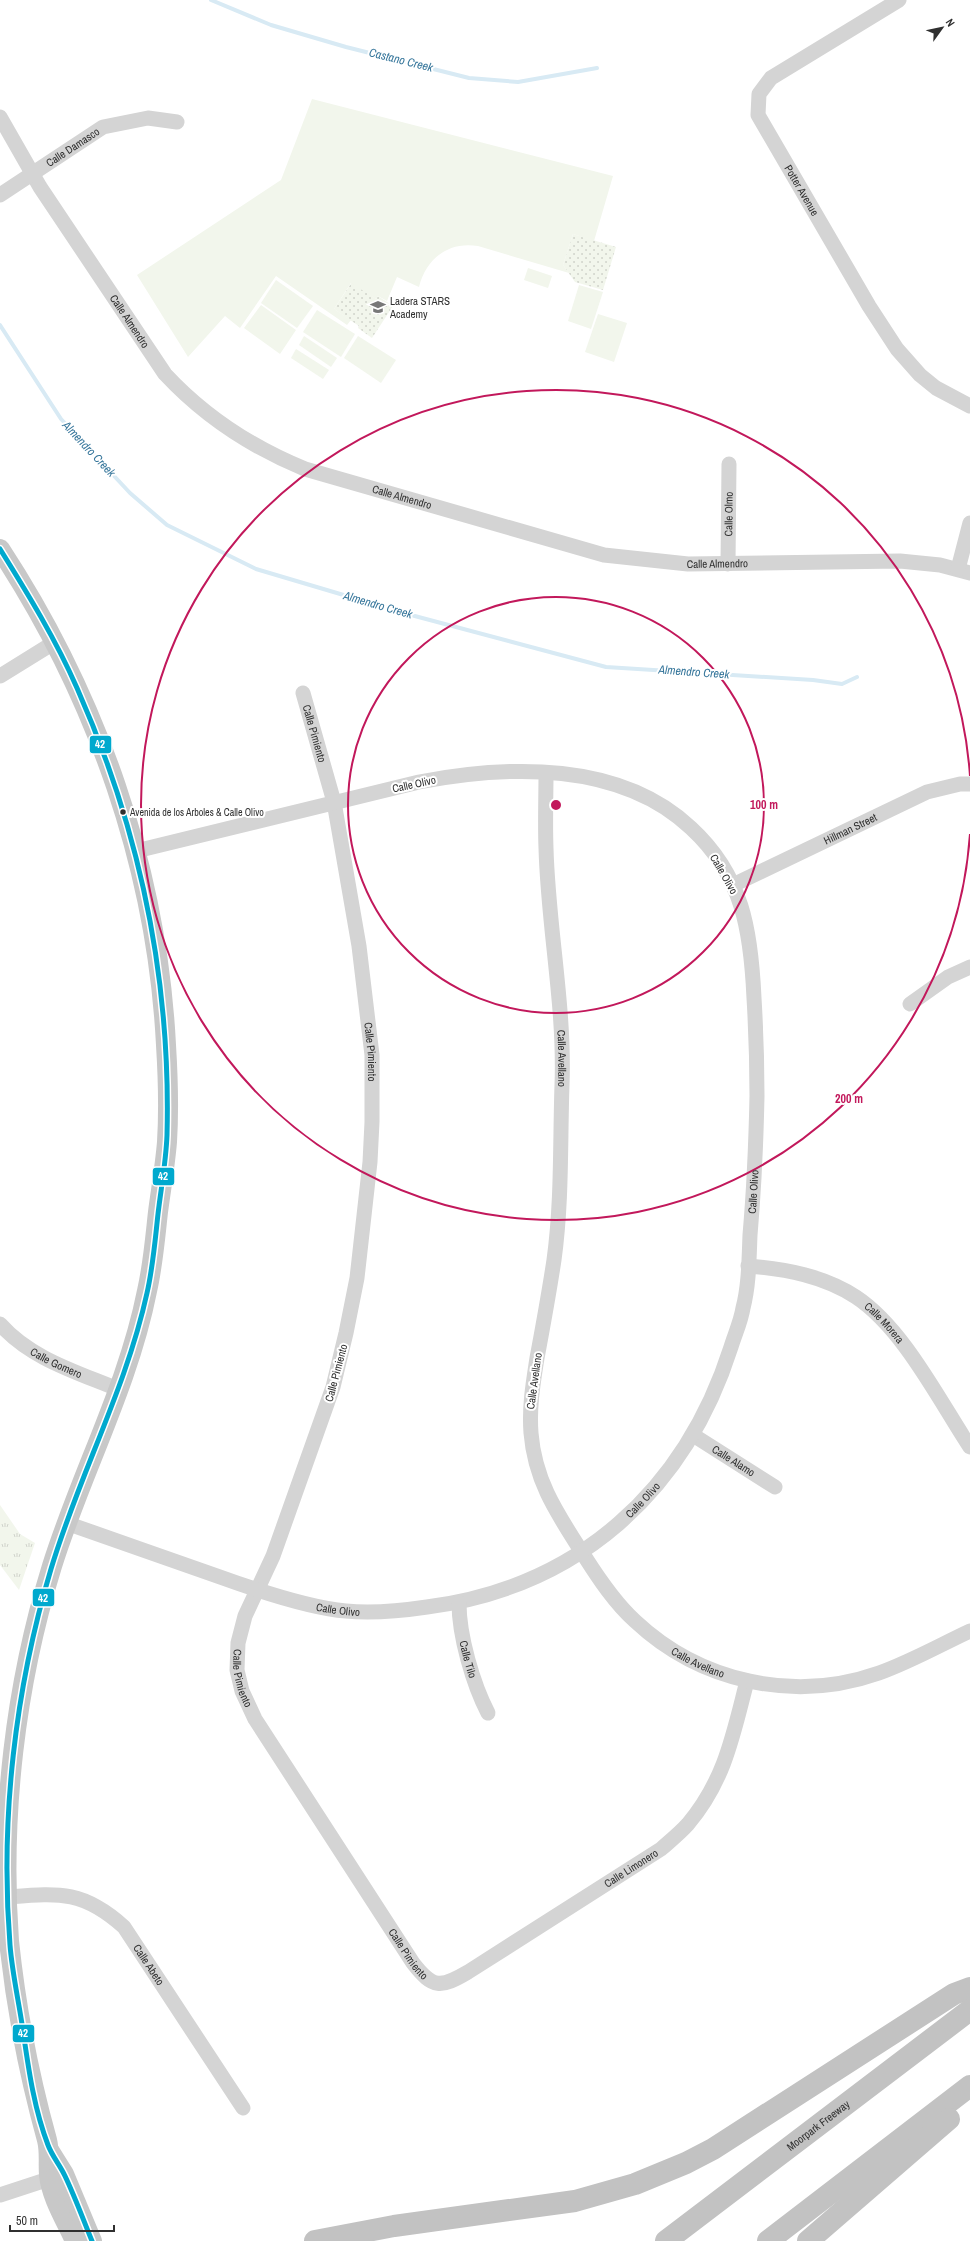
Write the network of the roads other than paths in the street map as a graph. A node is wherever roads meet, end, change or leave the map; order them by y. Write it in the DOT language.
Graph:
graph roads {
  1 [pos="899,0"];
  2 [pos="0,117"];
  3 [pos="177,122"];
  4 [pos="32,174"];
  5 [pos="0,195"];
  6 [pos="970,406"];
  7 [pos="729,464"];
  8 [pos="970,523"];
  9 [pos="0,549"];
  10 [pos="728,564"];
  11 [pos="964,571"];
  12 [pos="55,642"];
  13 [pos="0,676"];
  14 [pos="304,693"];
  15 [pos="546,773"];
  16 [pos="970,784"];
  17 [pos="334,802"];
  18 [pos="136,851"];
  19 [pos="733,885"];
  20 [pos="970,967"];
  21 [pos="910,1004"];
  22 [pos="748,1266"];
  23 [pos="0,1324"];
  24 [pos="120,1390"];
  25 [pos="693,1435"];
  26 [pos="970,1447"];
  27 [pos="775,1487"];
  28 [pos="66,1523"];
  29 [pos="582,1551"];
  30 [pos="257,1590"];
  31 [pos="459,1603"];
  32 [pos="970,1631"];
  33 [pos="747,1681"];
  34 [pos="488,1713"];
  35 [pos="6,1752"];
  36 [pos="7,1896"];
  37 [pos="436,1984"];
  38 [pos="970,1988"];
  39 [pos="970,2010"];
  40 [pos="970,2086"];
  41 [pos="970,2101"];
  42 [pos="242,2108"];
  43 [pos="57,2177"];
  44 [pos="0,2195"];
  45 [pos="75,2241"];
  46 [pos="92,2241"];
  47 [pos="315,2241"];
  48 [pos="666,2241"];
  49 [pos="768,2241"];
  50 [pos="808,2241"];
  1 -- 6 [label="street, Potter Avenue"];
  2 -- 4 [label="street, Calle Almendro"];
  3 -- 4 [label="street, Calle Damasco"];
  4 -- 5 [label="street, Calle Damasco"];
  4 -- 10 [label="street, Calle Almendro"];
  7 -- 10 [label="street, Calle Olmo"];
  8 -- 11 [label="street"];
  9 -- 12 [label="main road"];
  10 -- 11 [label="street, Calle Almendro"];
  12 -- 13 [label="street"];
  12 -- 18 [label="main road"];
  14 -- 17 [label="street, Calle Pimiento"];
  15 -- 17 [label="street, Calle Olivo"];
  15 -- 19 [label="street, Calle Olivo"];
  15 -- 29 [label="street, Calle Avellano"];
  16 -- 19 [label="street, Hillman Street"];
  17 -- 18 [label="street, Calle Olivo"];
  17 -- 30 [label="street, Calle Pimiento"];
  18 -- 24 [label="main road"];
  19 -- 22 [label="street, Calle Olivo"];
  20 -- 21 [label="street"];
  22 -- 25 [label="street, Calle Olivo"];
  22 -- 26 [label="street, Calle Morera"];
  23 -- 24 [label="street, Calle Gomero"];
  24 -- 28 [label="main road"];
  25 -- 27 [label="street, Calle Alamo"];
  25 -- 29 [label="street, Calle Olivo"];
  28 -- 30 [label="street, Calle Olivo"];
  28 -- 35 [label="main road"];
  29 -- 31 [label="street, Calle Olivo"];
  29 -- 33 [label="street, Calle Avellano"];
  30 -- 31 [label="street, Calle Olivo"];
  30 -- 37 [label="street, Calle Pimiento"];
  31 -- 34 [label="street, Calle Tilo"];
  32 -- 33 [label="street, Calle Avellano"];
  33 -- 37 [label="street, Calle Limonero"];
  35 -- 36 [label="main road"];
  36 -- 42 [label="street, Calle Abeto"];
  36 -- 43 [label="main road"];
  38 -- 47 [label="highway"];
  39 -- 48 [label="highway, Moorpark Freeway"];
  40 -- 49 [label="highway"];
  41 -- 50 [label="highway"];
  43 -- 44 [label="street"];
  43 -- 45 [label="main road"];
  43 -- 46 [label="main road"];
}
